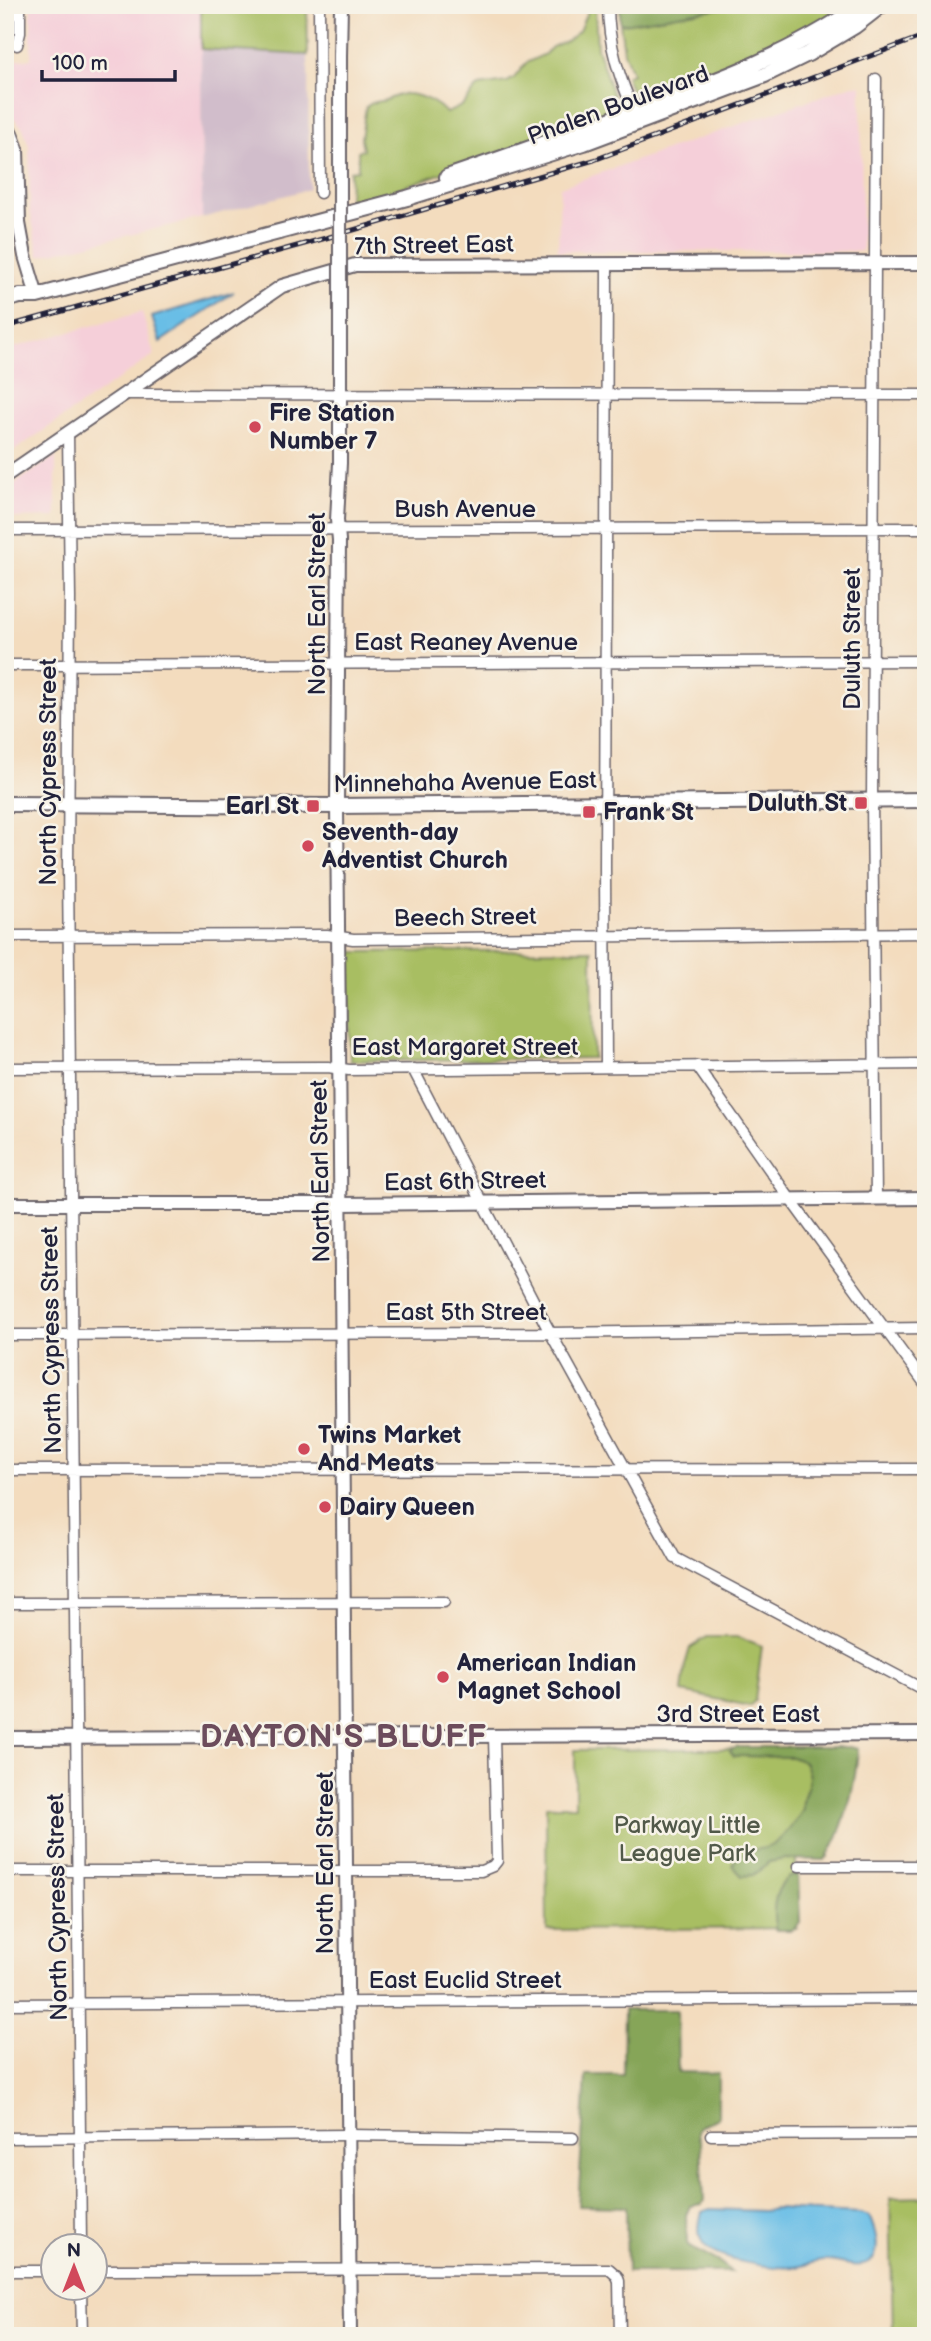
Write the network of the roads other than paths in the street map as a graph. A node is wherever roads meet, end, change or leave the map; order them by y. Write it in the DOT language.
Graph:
graph roads {
  1 [pos="20,5"];
  2 [pos="319,5"];
  3 [pos="341,5"];
  4 [pos="608,5"];
  5 [pos="861,5"];
  6 [pos="882,5"];
  7 [pos="17,45"];
  8 [pos="876,79"];
  9 [pos="636,117"];
  10 [pos="5,129"];
  11 [pos="320,193"];
  12 [pos="926,263"];
  13 [pos="874,264"];
  14 [pos="607,265"];
  15 [pos="37,296"];
  16 [pos="5,300"];
  17 [pos="5,309"];
  18 [pos="125,394"];
  19 [pos="926,395"];
  20 [pos="339,396"];
  21 [pos="607,396"];
  22 [pos="874,396"];
  23 [pos="68,432"];
  24 [pos="5,476"];
  25 [pos="926,528"];
  26 [pos="873,529"];
  27 [pos="5,530"];
  28 [pos="70,530"];
  29 [pos="606,530"];
  30 [pos="338,531"];
  31 [pos="873,662"];
  32 [pos="926,662"];
  33 [pos="338,663"];
  34 [pos="605,663"];
  35 [pos="5,665"];
  36 [pos="69,665"];
  37 [pos="926,800"];
  38 [pos="872,801"];
  39 [pos="605,803"];
  40 [pos="5,804"];
  41 [pos="68,804"];
  42 [pos="337,806"];
  43 [pos="874,933"];
  44 [pos="926,933"];
  45 [pos="5,936"];
  46 [pos="69,936"];
  47 [pos="339,936"];
  48 [pos="605,936"];
  49 [pos="926,1064"];
  50 [pos="875,1065"];
  51 [pos="697,1066"];
  52 [pos="606,1067"];
  53 [pos="5,1068"];
  54 [pos="71,1068"];
  55 [pos="340,1069"];
  56 [pos="413,1069"];
  57 [pos="876,1198"];
  58 [pos="926,1198"];
  59 [pos="790,1199"];
  60 [pos="481,1202"];
  61 [pos="5,1203"];
  62 [pos="70,1204"];
  63 [pos="341,1204"];
  64 [pos="885,1328"];
  65 [pos="926,1328"];
  66 [pos="343,1333"];
  67 [pos="551,1333"];
  68 [pos="5,1335"];
  69 [pos="72,1335"];
  70 [pos="926,1385"];
  71 [pos="926,1469"];
  72 [pos="5,1470"];
  73 [pos="73,1470"];
  74 [pos="344,1470"];
  75 [pos="625,1470"];
  76 [pos="74,1602"];
  77 [pos="343,1602"];
  78 [pos="444,1602"];
  79 [pos="5,1603"];
  80 [pos="926,1691"];
  81 [pos="926,1734"];
  82 [pos="494,1736"];
  83 [pos="76,1737"];
  84 [pos="345,1737"];
  85 [pos="5,1738"];
  86 [pos="799,1866"];
  87 [pos="926,1866"];
  88 [pos="76,1870"];
  89 [pos="346,1870"];
  90 [pos="5,1871"];
  91 [pos="926,1999"];
  92 [pos="348,2001"];
  93 [pos="80,2003"];
  94 [pos="5,2004"];
  95 [pos="926,2134"];
  96 [pos="711,2135"];
  97 [pos="348,2136"];
  98 [pos="80,2137"];
  99 [pos="5,2138"];
  100 [pos="573,2138"];
  101 [pos="81,2232"];
  102 [pos="108,2270"];
  103 [pos="5,2271"];
  104 [pos="38,2271"];
  105 [pos="350,2271"];
  106 [pos="81,2302"];
  107 [pos="82,2336"];
  108 [pos="350,2336"];
  109 [pos="620,2336"];
  1 -- 7 [label="street"];
  2 -- 11 [label="street"];
  3 -- 20 [label="street, North Earl Street, bridge"];
  4 -- 9 [label="street"];
  5 -- 9 [label="main road, Phalen Boulevard"];
  6 -- 9 [label="main road, Phalen Boulevard"];
  8 -- 13 [label="street, Duluth Street"];
  9 -- 15 [label="main road, Phalen Boulevard"];
  10 -- 15 [label="street"];
  12 -- 13 [label="street, 7th Street East"];
  13 -- 14 [label="street, 7th Street East"];
  13 -- 22 [label="street, Duluth Street"];
  14 -- 18 [label="street, 7th Street East"];
  14 -- 21 [label="street"];
  15 -- 16 [label="main road, Phalen Boulevard"];
  15 -- 17 [label="main road, Phalen Boulevard"];
  18 -- 20 [label="street"];
  18 -- 23 [label="street, 7th Street East"];
  19 -- 22 [label="street"];
  20 -- 21 [label="street"];
  20 -- 30 [label="street, North Earl Street"];
  21 -- 22 [label="street"];
  21 -- 29 [label="street"];
  22 -- 26 [label="street, Duluth Street"];
  23 -- 24 [label="street, 7th Street East"];
  23 -- 28 [label="street, North Cypress Street"];
  25 -- 26 [label="street, Bush Avenue"];
  26 -- 29 [label="street, Bush Avenue"];
  26 -- 31 [label="street, Duluth Street"];
  27 -- 28 [label="street, Bush Avenue"];
  28 -- 30 [label="street, Bush Avenue"];
  28 -- 36 [label="street, North Cypress Street"];
  29 -- 30 [label="street, Bush Avenue"];
  29 -- 34 [label="street"];
  30 -- 33 [label="street, North Earl Street"];
  31 -- 32 [label="street, East Reaney Avenue"];
  31 -- 34 [label="street, East Reaney Avenue"];
  31 -- 38 [label="street, Duluth Street"];
  33 -- 34 [label="street, East Reaney Avenue"];
  33 -- 36 [label="street, East Reaney Avenue"];
  33 -- 42 [label="street, North Earl Street"];
  34 -- 39 [label="street"];
  35 -- 36 [label="street, East Reaney Avenue"];
  36 -- 41 [label="street, North Cypress Street"];
  37 -- 38 [label="main road, Minnehaha Avenue East"];
  38 -- 39 [label="main road, Minnehaha Avenue East"];
  38 -- 43 [label="street, Duluth Street"];
  39 -- 42 [label="main road, Minnehaha Avenue East"];
  39 -- 48 [label="street"];
  40 -- 41 [label="main road, Minnehaha Avenue East"];
  41 -- 42 [label="main road, Minnehaha Avenue East"];
  41 -- 46 [label="street, North Cypress Street"];
  42 -- 47 [label="street, North Earl Street"];
  43 -- 44 [label="street, Beech Street"];
  43 -- 48 [label="street, Beech Street"];
  43 -- 50 [label="street, Duluth Street"];
  45 -- 46 [label="street, Beech Street"];
  46 -- 47 [label="street, Beech Street"];
  46 -- 54 [label="street, North Cypress Street"];
  47 -- 48 [label="street, Beech Street"];
  47 -- 55 [label="street, North Earl Street"];
  48 -- 52 [label="street"];
  49 -- 50 [label="street, East Margaret Street"];
  50 -- 51 [label="street, East Margaret Street"];
  50 -- 57 [label="street, Duluth Street"];
  51 -- 52 [label="street, East Margaret Street"];
  51 -- 59 [label="street"];
  52 -- 56 [label="street, East Margaret Street"];
  53 -- 54 [label="street, East Margaret Street"];
  54 -- 55 [label="street, East Margaret Street"];
  54 -- 62 [label="street, North Cypress Street"];
  55 -- 56 [label="street, East Margaret Street"];
  55 -- 63 [label="street, North Earl Street"];
  56 -- 60 [label="street"];
  57 -- 58 [label="street, East 6th Street"];
  57 -- 59 [label="street, East 6th Street"];
  59 -- 60 [label="street, East 6th Street"];
  59 -- 64 [label="street"];
  60 -- 63 [label="street, East 6th Street"];
  60 -- 67 [label="street"];
  61 -- 62 [label="street, East 6th Street"];
  62 -- 63 [label="street, East 6th Street"];
  62 -- 69 [label="street, North Cypress Street"];
  63 -- 66 [label="street, North Earl Street"];
  64 -- 65 [label="street, East 5th Street"];
  64 -- 67 [label="street, East 5th Street"];
  64 -- 70 [label="street"];
  66 -- 67 [label="street, East 5th Street"];
  66 -- 69 [label="street, East 5th Street"];
  66 -- 74 [label="street, North Earl Street"];
  67 -- 75 [label="street"];
  68 -- 69 [label="street, East 5th Street"];
  69 -- 73 [label="street, North Cypress Street"];
  71 -- 75 [label="street"];
  72 -- 73 [label="street"];
  73 -- 74 [label="street"];
  73 -- 76 [label="street, North Cypress Street"];
  74 -- 75 [label="street"];
  74 -- 77 [label="street, North Earl Street"];
  75 -- 80 [label="street"];
  76 -- 77 [label="street"];
  76 -- 79 [label="street"];
  76 -- 83 [label="street, North Cypress Street"];
  77 -- 78 [label="street"];
  77 -- 84 [label="street, North Earl Street"];
  81 -- 82 [label="street, 3rd Street East"];
  82 -- 84 [label="street, 3rd Street East"];
  82 -- 89 [label="street"];
  83 -- 84 [label="street, 3rd Street East"];
  83 -- 85 [label="street, 3rd Street East"];
  83 -- 88 [label="street, North Cypress Street"];
  84 -- 89 [label="street, North Earl Street"];
  86 -- 87 [label="street"];
  88 -- 89 [label="street"];
  88 -- 90 [label="street"];
  88 -- 93 [label="street, North Cypress Street"];
  89 -- 92 [label="street, North Earl Street"];
  91 -- 92 [label="street, East Euclid Street"];
  92 -- 93 [label="street, East Euclid Street"];
  92 -- 97 [label="street, North Earl Street"];
  93 -- 94 [label="street, East Euclid Street"];
  93 -- 98 [label="street, North Cypress Street"];
  95 -- 96 [label="street"];
  97 -- 98 [label="street"];
  97 -- 100 [label="street"];
  97 -- 105 [label="street, North Earl Street"];
  98 -- 99 [label="street"];
  98 -- 101 [label="street, North Cypress Street"];
  102 -- 105 [label="street"];
  103 -- 104 [label="street"];
  105 -- 108 [label="street, North Earl Street"];
  105 -- 109 [label="street"];
  106 -- 107 [label="street"];
}
